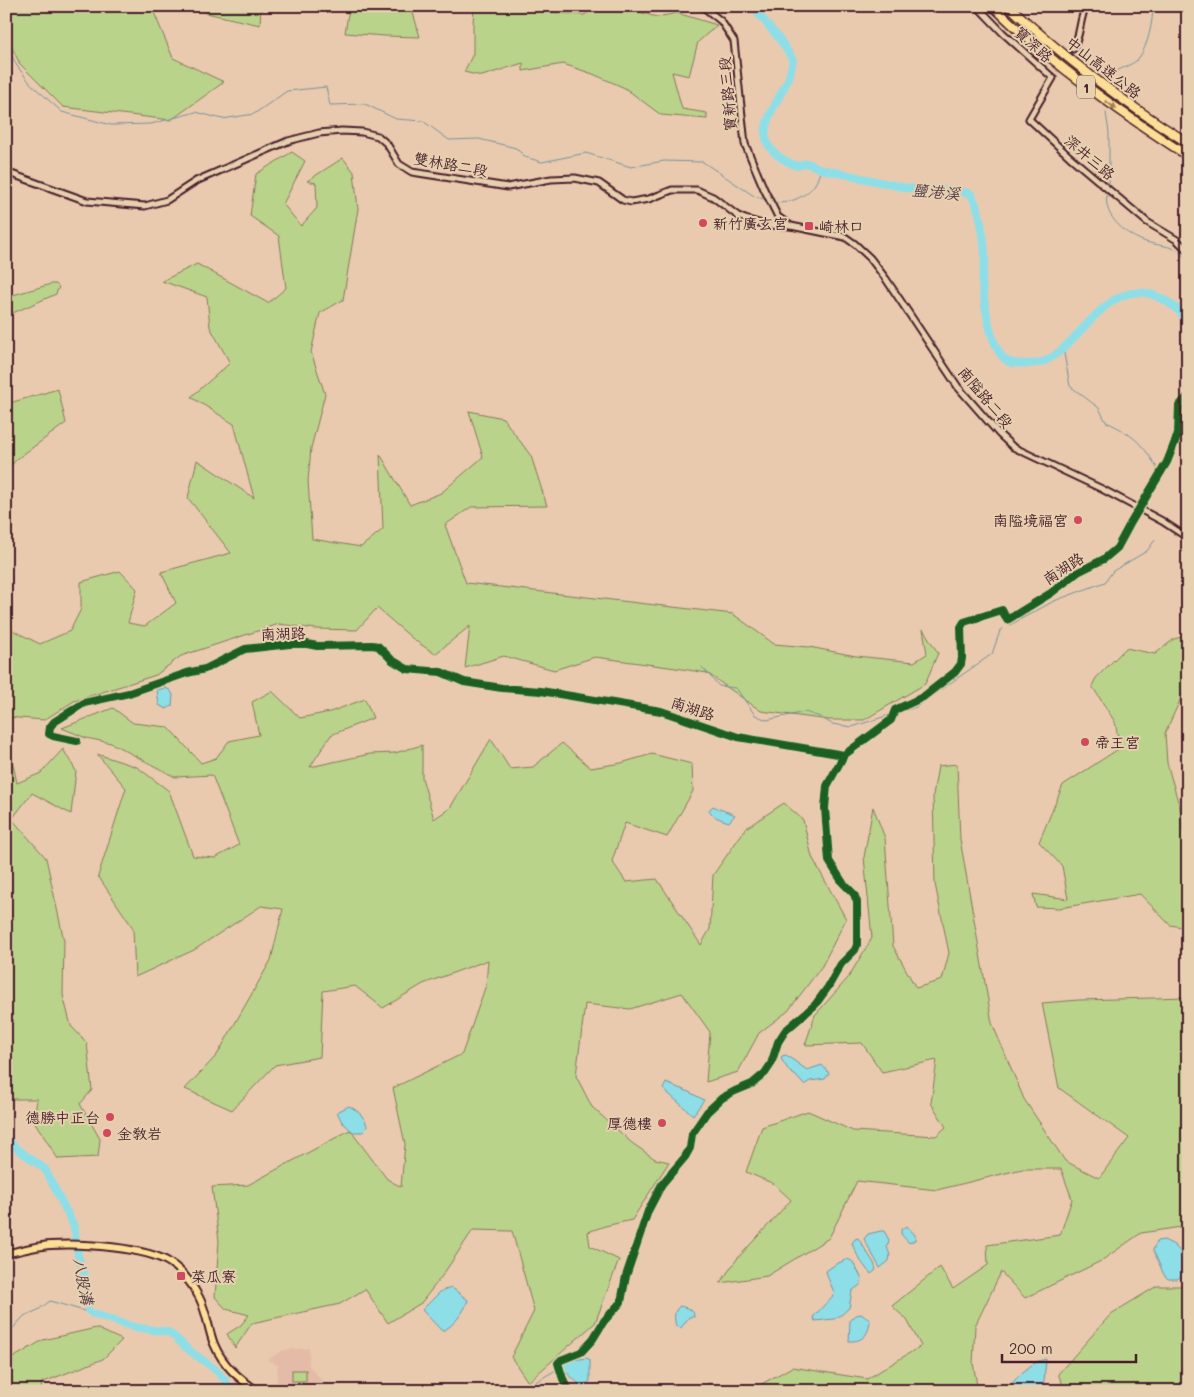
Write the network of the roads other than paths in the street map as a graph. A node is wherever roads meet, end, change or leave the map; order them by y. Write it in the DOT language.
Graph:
graph roads {
  1 [pos="702,6"];
  2 [pos="977,6"];
  3 [pos="993,6"];
  4 [pos="1009,6"];
  5 [pos="1086,6"];
  6 [pos="1073,49"];
  7 [pos="1053,78"];
  8 [pos="1188,143"];
  9 [pos="1188,156"];
  10 [pos="6,172"];
  11 [pos="790,226"];
  12 [pos="1188,251"];
  13 [pos="1188,396"];
  14 [pos="1138,509"];
  15 [pos="1188,538"];
  16 [pos="78,740"];
  17 [pos="6,1254"];
  18 [pos="257,1391"];
  1 -- 11 [label="street, 寶新路三段"];
  2 -- 7 [label="street, 寶深路"];
  3 -- 9 [label="highway, 中山高速公路 / 1, one-way"];
  4 -- 8 [label="highway, 中山高速公路 / 1"];
  5 -- 6 [label="street"];
  7 -- 12 [label="street, 深井三路"];
  10 -- 11 [label="street, 雙林路二段"];
  11 -- 14 [label="street, 南隘路二段"];
  13 -- 14 [label="street, 南湖路"];
  14 -- 15 [label="street, 南隘路二段"];
  14 -- 16 [label="street, 南湖路"];
  17 -- 18 [label="main road"];
}
